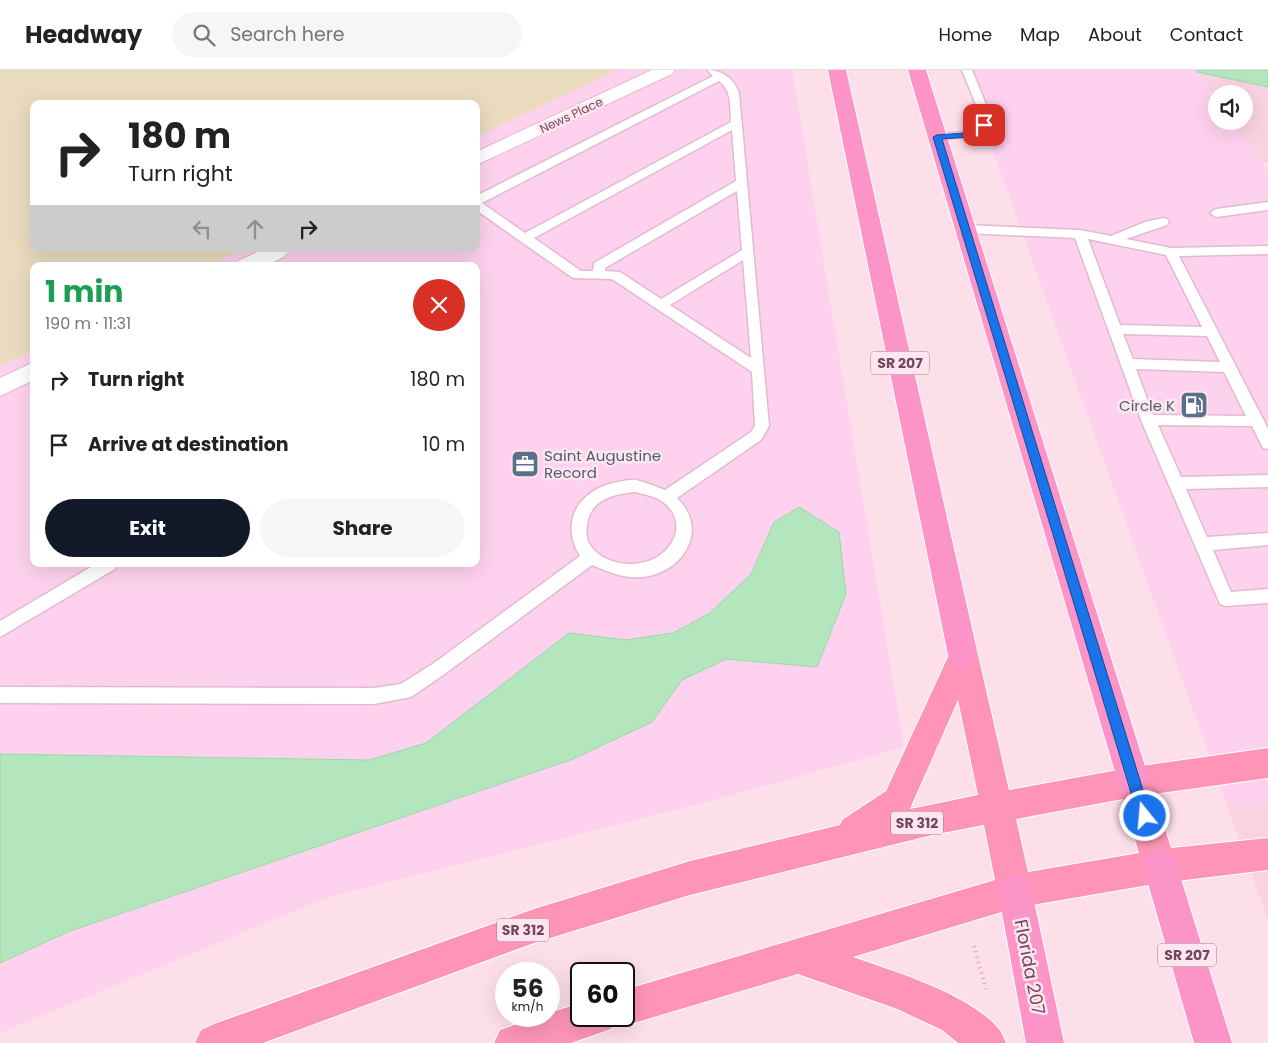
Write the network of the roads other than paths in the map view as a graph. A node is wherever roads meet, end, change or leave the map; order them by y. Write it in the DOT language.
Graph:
graph roads {
  1 [pos="666,70"];
  2 [pos="837,70"];
  3 [pos="916,70"];
  4 [pos="967,70"];
  5 [pos="716,73"];
  6 [pos="737,123"];
  7 [pos="937,137"];
  8 [pos="480,158"];
  9 [pos="743,182"];
  10 [pos="480,200"];
  11 [pos="480,205"];
  12 [pos="1268,206"];
  13 [pos="1216,213"];
  14 [pos="1163,222"];
  15 [pos="965,229"];
  16 [pos="1080,234"];
  17 [pos="525,238"];
  18 [pos="1113,240"];
  19 [pos="1268,250"];
  20 [pos="749,251"];
  21 [pos="274,252"];
  22 [pos="1171,252"];
  23 [pos="254,262"];
  24 [pos="599,275"];
  25 [pos="661,305"];
  26 [pos="1114,329"];
  27 [pos="1210,332"];
  28 [pos="1128,364"];
  29 [pos="1228,367"];
  30 [pos="759,370"];
  31 [pos="30,372"];
  32 [pos="0,388"];
  33 [pos="1148,420"];
  34 [pos="1257,421"];
  35 [pos="1268,444"];
  36 [pos="1268,481"];
  37 [pos="1174,483"];
  38 [pos="668,496"];
  39 [pos="1268,539"];
  40 [pos="1202,544"];
  41 [pos="590,557"];
  42 [pos="104,567"];
  43 [pos="1268,596"];
  44 [pos="0,630"];
  45 [pos="963,655"];
  46 [pos="0,695"];
  47 [pos="1268,763"];
  48 [pos="1134,782"];
  49 [pos="996,808"];
  50 [pos="839,841"];
  51 [pos="1268,854"];
  52 [pos="1160,866"];
  53 [pos="1015,891"];
  54 [pos="796,955"];
  55 [pos="635,1005"];
  56 [pos="570,1025"];
  57 [pos="214,1043"];
  58 [pos="513,1043"];
  59 [pos="986,1043"];
  60 [pos="1045,1043"];
  61 [pos="1213,1043"];
  1 -- 8 [label="street, News Place"];
  2 -- 45 [label="highway, SR 207"];
  3 -- 7 [label="highway, SR 207"];
  4 -- 7 [label="lane"];
  5 -- 6 [label="lane"];
  5 -- 10 [label="lane"];
  6 -- 9 [label="lane"];
  6 -- 17 [label="lane"];
  7 -- 15 [label="highway, SR 207"];
  9 -- 20 [label="lane"];
  9 -- 24 [label="lane"];
  11 -- 17 [label="lane"];
  12 -- 13 [label="lane"];
  14 -- 18 [label="lane"];
  15 -- 16 [label="lane"];
  15 -- 48 [label="highway, SR 207"];
  16 -- 18 [label="lane"];
  16 -- 26 [label="lane"];
  17 -- 24 [label="lane"];
  18 -- 22 [label="lane"];
  19 -- 22 [label="lane"];
  20 -- 25 [label="lane"];
  20 -- 30 [label="lane"];
  21 -- 23 [label="street"];
  22 -- 27 [label="lane"];
  24 -- 25 [label="lane"];
  25 -- 30 [label="lane"];
  26 -- 27 [label="lane"];
  26 -- 28 [label="lane"];
  27 -- 29 [label="lane"];
  28 -- 29 [label="lane"];
  28 -- 33 [label="lane"];
  29 -- 34 [label="lane"];
  30 -- 38 [label="lane"];
  31 -- 32 [label="street"];
  33 -- 34 [label="lane"];
  33 -- 37 [label="lane"];
  34 -- 35 [label="lane"];
  36 -- 37 [label="lane"];
  37 -- 40 [label="lane"];
  38 -- 41 [label="lane"];
  38 -- 41 [label="lane"];
  39 -- 40 [label="lane"];
  40 -- 43 [label="lane"];
  41 -- 46 [label="lane"];
  42 -- 44 [label="lane"];
  45 -- 49 [label="main road, SR 207"];
  45 -- 50 [label="main road"];
  47 -- 48 [label="main road, SR 312"];
  48 -- 49 [label="main road, SR 312"];
  48 -- 52 [label="main road, SR 207"];
  49 -- 50 [label="main road, SR 312"];
  49 -- 53 [label="main road, SR 207"];
  50 -- 57 [label="main road, SR 312"];
  51 -- 52 [label="main road"];
  52 -- 53 [label="main road"];
  52 -- 61 [label="highway, SR 207"];
  53 -- 54 [label="main road"];
  53 -- 60 [label="highway, Florida 207 / SR 207"];
  54 -- 55 [label="main road"];
  54 -- 59 [label="main road"];
  56 -- 58 [label="main road"];
}
